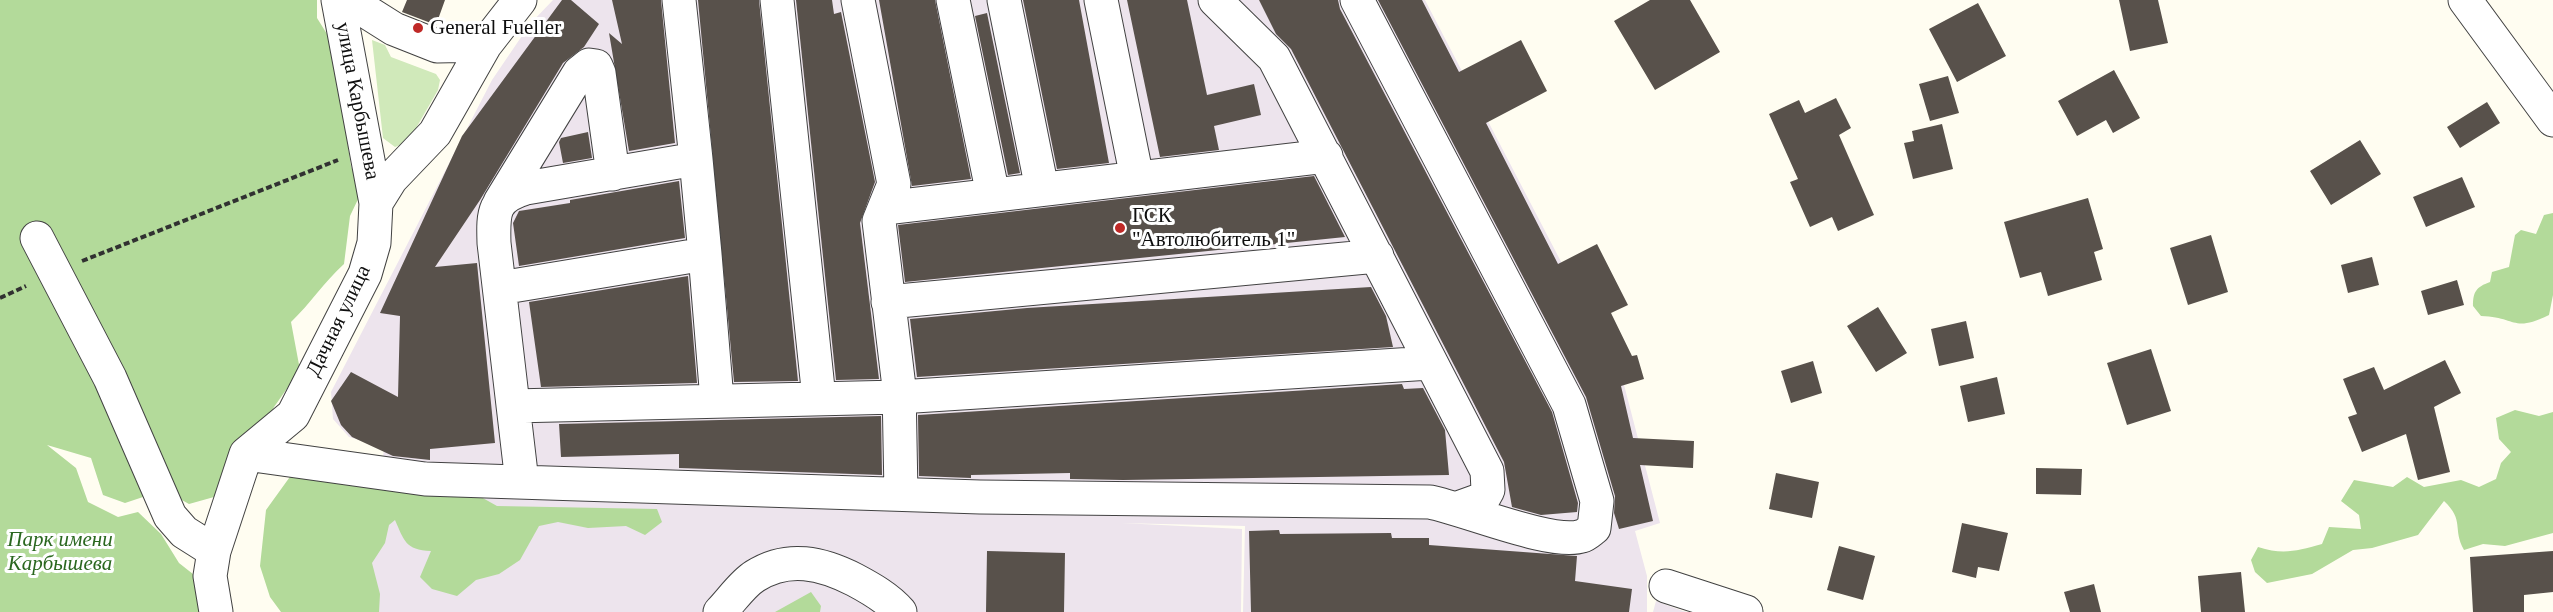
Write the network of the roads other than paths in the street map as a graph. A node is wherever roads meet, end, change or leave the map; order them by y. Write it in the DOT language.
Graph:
graph roads {
  1 [pos="338,0"];
  2 [pos="348,0"];
  3 [pos="520,0"];
  4 [pos="679,0"];
  5 [pos="777,0"];
  6 [pos="858,0"];
  7 [pos="953,0"];
  8 [pos="1004,0"];
  9 [pos="1101,0"];
  10 [pos="1215,0"];
  11 [pos="1357,0"];
  12 [pos="2465,0"];
  13 [pos="485,45"];
  14 [pos="2553,120"];
  15 [pos="1326,156"];
  16 [pos="696,159"];
  17 [pos="614,174"];
  18 [pos="1137,178"];
  19 [pos="1042,189"];
  20 [pos="993,195"];
  21 [pos="376,203"];
  22 [pos="497,207"];
  23 [pos="885,208"];
  24 [pos="37,238"];
  25 [pos="705,254"];
  26 [pos="1377,256"];
  27 [pos="500,288"];
  28 [pos="888,302"];
  29 [pos="1430,363"];
  30 [pos="899,397"];
  31 [pos="819,398"];
  32 [pos="717,400"];
  33 [pos="513,406"];
  34 [pos="246,454"];
  35 [pos="522,482"];
  36 [pos="901,494"];
  37 [pos="1458,508"];
  38 [pos="214,551"];
  39 [pos="1666,586"];
  40 [pos="216,612"];
  41 [pos="720,612"];
  42 [pos="900,612"];
  43 [pos="1746,612"];
  1 -- 21 [label="street, улица Карбышева"];
  2 -- 13 [label="street"];
  3 -- 13 [label="street, Дачная улица"];
  4 -- 16 [label="street"];
  5 -- 31 [label="street"];
  6 -- 23 [label="street"];
  7 -- 20 [label="street"];
  8 -- 19 [label="street"];
  9 -- 18 [label="street"];
  10 -- 15 [label="street"];
  11 -- 37 [label="street"];
  12 -- 14 [label="street"];
  13 -- 21 [label="street, Дачная улица"];
  15 -- 18 [label="street"];
  15 -- 26 [label="street"];
  16 -- 17 [label="street"];
  16 -- 25 [label="street"];
  17 -- 22 [label="street"];
  17 -- 22 [label="street"];
  18 -- 19 [label="street"];
  19 -- 20 [label="street"];
  20 -- 23 [label="street"];
  21 -- 34 [label="street, Дачная улица"];
  22 -- 27 [label="street"];
  23 -- 28 [label="street"];
  24 -- 38 [label="street"];
  25 -- 27 [label="street"];
  25 -- 32 [label="street"];
  26 -- 28 [label="street"];
  26 -- 29 [label="street"];
  27 -- 33 [label="street"];
  28 -- 30 [label="street"];
  29 -- 30 [label="street"];
  29 -- 37 [label="street"];
  30 -- 31 [label="street"];
  30 -- 36 [label="street"];
  31 -- 32 [label="street"];
  32 -- 33 [label="street"];
  33 -- 35 [label="street"];
  34 -- 35 [label="street"];
  34 -- 38 [label="street"];
  35 -- 36 [label="street"];
  36 -- 37 [label="street"];
  38 -- 40 [label="street"];
  39 -- 43 [label="street"];
  41 -- 42 [label="street"];
}
